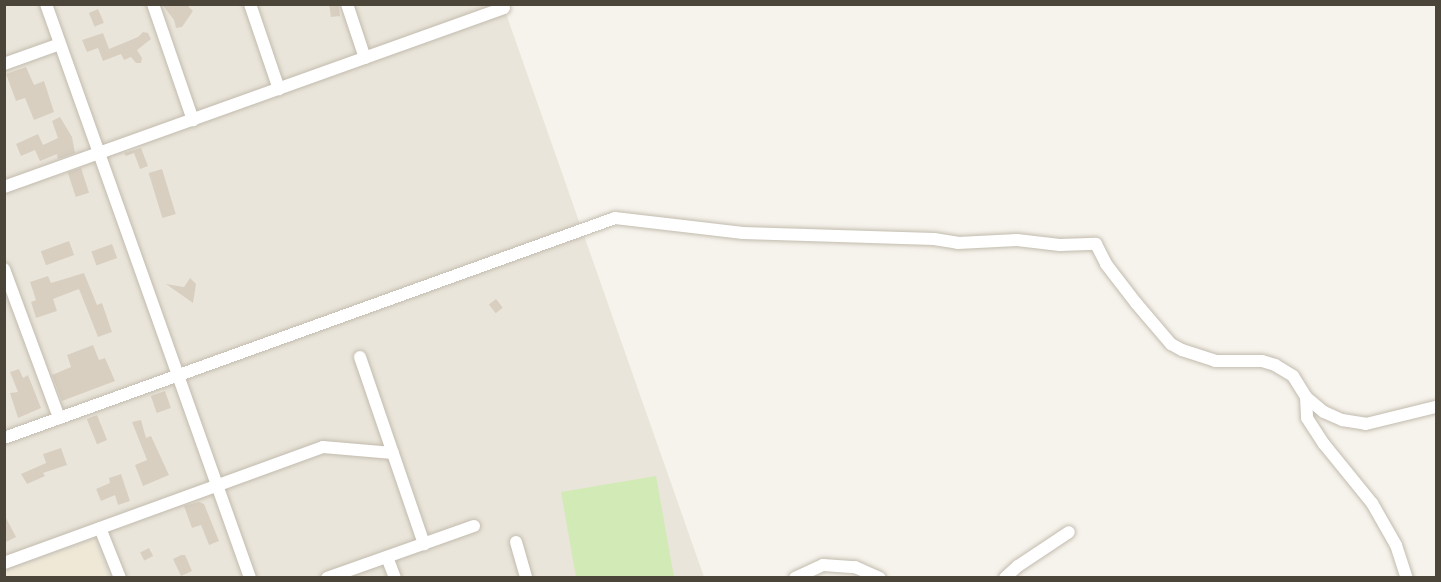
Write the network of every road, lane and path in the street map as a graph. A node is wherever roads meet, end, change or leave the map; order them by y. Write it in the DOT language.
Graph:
graph roads {
  1 [pos="46,4"];
  2 [pos="153,4"];
  3 [pos="250,4"];
  4 [pos="347,4"];
  5 [pos="504,8"];
  6 [pos="60,44"];
  7 [pos="365,58"];
  8 [pos="4,64"];
  9 [pos="279,89"];
  10 [pos="193,120"];
  11 [pos="99,153"];
  12 [pos="4,187"];
  13 [pos="4,268"];
  14 [pos="18,305"];
  15 [pos="4,310"];
  16 [pos="360,357"];
  17 [pos="178,375"];
  18 [pos="1306,397"];
  19 [pos="1437,407"];
  20 [pos="59,418"];
  21 [pos="4,438"];
  22 [pos="393,453"];
  23 [pos="217,486"];
  24 [pos="474,526"];
  25 [pos="100,528"];
  26 [pos="1069,532"];
  27 [pos="516,542"];
  28 [pos="424,544"];
  29 [pos="387,557"];
  30 [pos="4,563"];
  31 [pos="120,578"];
  32 [pos="250,578"];
  33 [pos="327,578"];
  34 [pos="395,578"];
  35 [pos="526,578"];
  36 [pos="795,578"];
  37 [pos="880,578"];
  38 [pos="1005,578"];
  39 [pos="1407,578"];
  1 -- 6 [label="street"];
  2 -- 10 [label="street"];
  3 -- 9 [label="street"];
  4 -- 7 [label="street"];
  5 -- 7 [label="street"];
  6 -- 8 [label="street"];
  6 -- 11 [label="street"];
  7 -- 9 [label="street"];
  9 -- 10 [label="street"];
  10 -- 11 [label="street"];
  11 -- 12 [label="street"];
  11 -- 17 [label="street"];
  13 -- 14 [label="street"];
  14 -- 15 [label="street"];
  14 -- 20 [label="street"];
  16 -- 22 [label="street"];
  17 -- 18 [label="street"];
  17 -- 20 [label="street"];
  17 -- 23 [label="street"];
  18 -- 19 [label="street"];
  18 -- 39 [label="street"];
  20 -- 21 [label="street"];
  22 -- 23 [label="street"];
  22 -- 28 [label="street"];
  23 -- 25 [label="street"];
  23 -- 32 [label="street"];
  24 -- 28 [label="street"];
  25 -- 30 [label="street"];
  25 -- 31 [label="street"];
  26 -- 38 [label="street"];
  27 -- 35 [label="street"];
  28 -- 29 [label="street"];
  29 -- 33 [label="street"];
  29 -- 34 [label="street"];
  36 -- 37 [label="street"];
}
